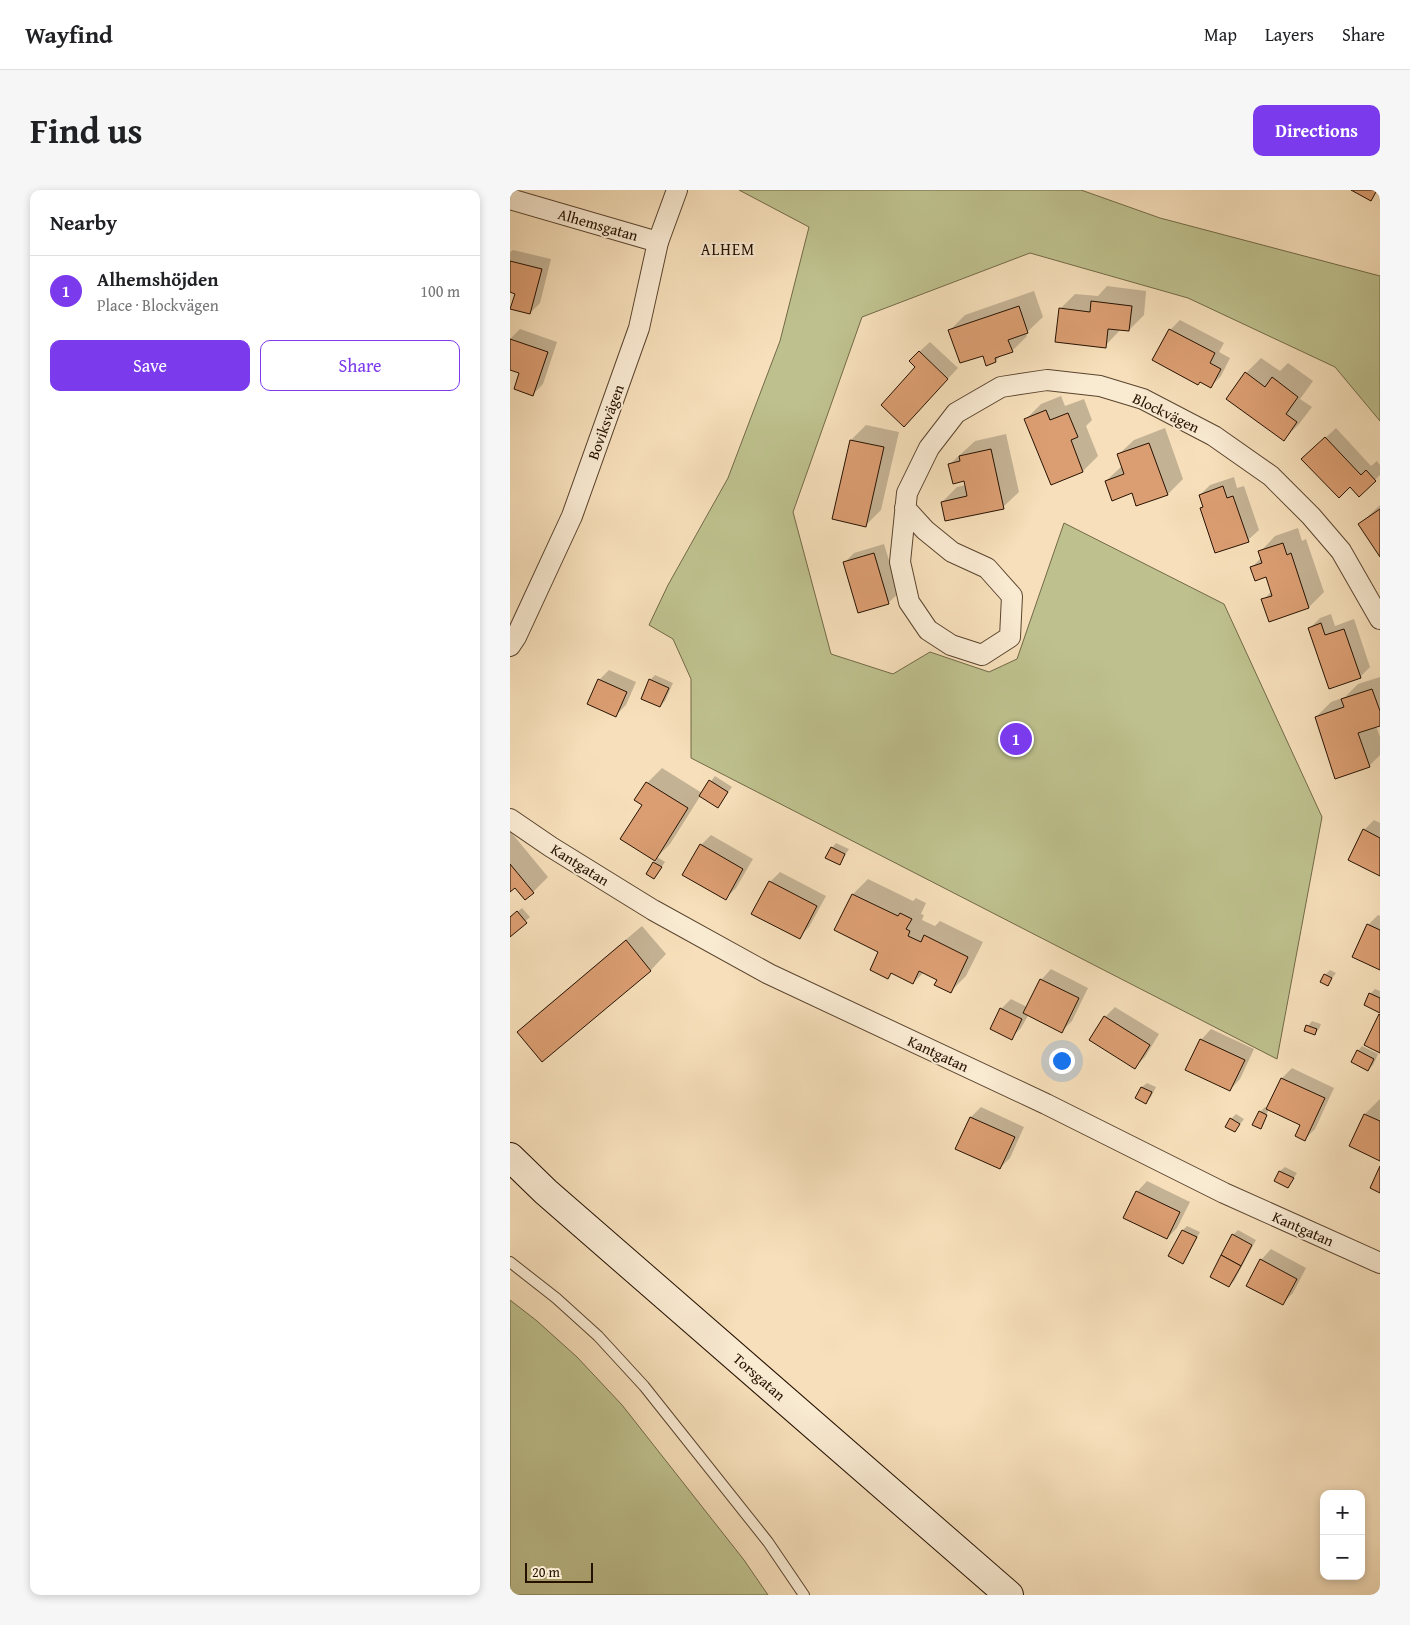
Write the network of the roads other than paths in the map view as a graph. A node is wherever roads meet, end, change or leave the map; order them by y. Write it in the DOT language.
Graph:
graph roads {
  1 [pos="677,190"];
  2 [pos="510,199"];
  3 [pos="658,242"];
  4 [pos="905,508"];
  5 [pos="1380,619"];
  6 [pos="510,646"];
  7 [pos="510,819"];
  8 [pos="510,1157"];
  9 [pos="510,1262"];
  10 [pos="1380,1264"];
  11 [pos="804,1595"];
  12 [pos="1009,1595"];
  1 -- 3 [label="street, Boviksvägen"];
  2 -- 3 [label="street, Alhemsgatan"];
  3 -- 6 [label="street, Boviksvägen"];
  4 -- 4 [label="street, Blockvägen"];
  4 -- 5 [label="street, Blockvägen"];
  7 -- 10 [label="street, Kantgatan"];
  8 -- 12 [label="main road, Torsgatan"];
  9 -- 11 [label="lane"];
}
